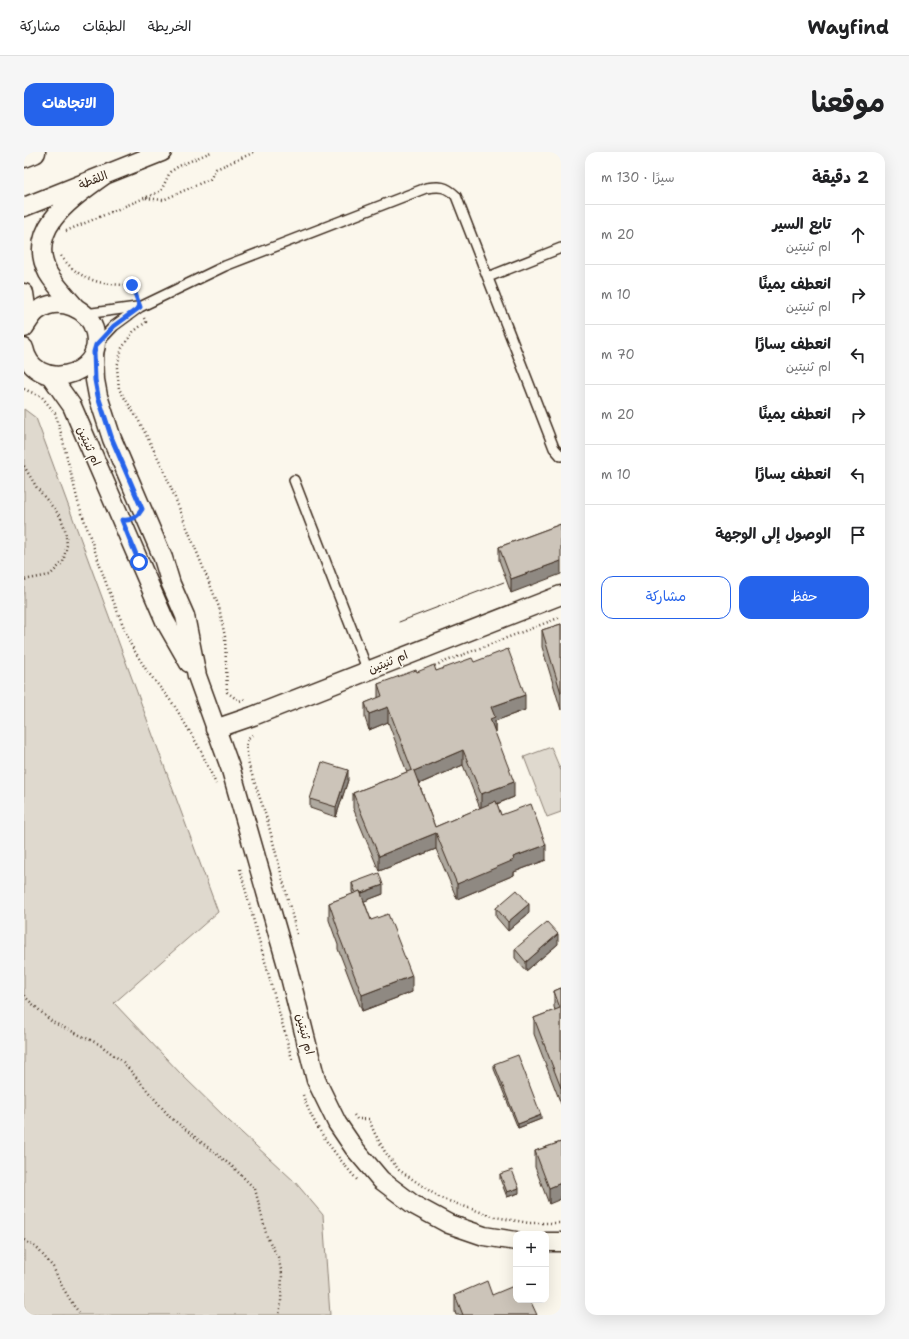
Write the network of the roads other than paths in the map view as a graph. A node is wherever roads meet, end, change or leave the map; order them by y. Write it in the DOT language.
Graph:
graph roads {
  1 [pos="34,152"];
  2 [pos="162,152"];
  3 [pos="24,156"];
  4 [pos="103,176"];
  5 [pos="24,207"];
  6 [pos="561,248"];
  7 [pos="488,277"];
  8 [pos="24,293"];
  9 [pos="140,307"];
  10 [pos="80,310"];
  11 [pos="26,324"];
  12 [pos="24,348"];
  13 [pos="95,348"];
  14 [pos="38,372"];
  15 [pos="561,456"];
  16 [pos="294,480"];
  17 [pos="142,509"];
  18 [pos="122,520"];
  19 [pos="163,558"];
  20 [pos="139,562"];
  21 [pos="171,584"];
  22 [pos="152,590"];
  23 [pos="561,595"];
  24 [pos="368,671"];
  25 [pos="197,676"];
  26 [pos="215,729"];
  27 [pos="513,1241"];
  28 [pos="549,1242"];
  29 [pos="561,1242"];
  1 -- 3 [label="main road"];
  2 -- 4 [label="street, اللقطة"];
  4 -- 5 [label="street, اللقطة"];
  4 -- 10 [label="street"];
  6 -- 7 [label="lane"];
  7 -- 9 [label="lane"];
  7 -- 15 [label="lane"];
  8 -- 11 [label="street"];
  9 -- 10 [label="lane"];
  9 -- 13 [label="lane"];
  10 -- 11 [label="street"];
  10 -- 13 [label="street, ام ثنيتين"];
  12 -- 14 [label="street, ام ثنيتين"];
  13 -- 14 [label="street"];
  13 -- 17 [label="street, ام ثنيتين"];
  14 -- 18 [label="street, ام ثنيتين"];
  16 -- 24 [label="lane"];
  17 -- 18 [label="street"];
  17 -- 19 [label="street, ام ثنيتين"];
  18 -- 20 [label="street, ام ثنيتين"];
  19 -- 20 [label="street"];
  19 -- 21 [label="street, ام ثنيتين"];
  20 -- 22 [label="street, ام ثنيتين"];
  21 -- 22 [label="street"];
  21 -- 25 [label="street, ام ثنيتين"];
  22 -- 25 [label="street, ام ثنيتين"];
  23 -- 24 [label="street, ام ثنيتين"];
  24 -- 26 [label="street, ام ثنيتين"];
  25 -- 26 [label="street, ام ثنيتين"];
  26 -- 27 [label="street, ام ثنيتين"];
  28 -- 29 [label="street"];
}
